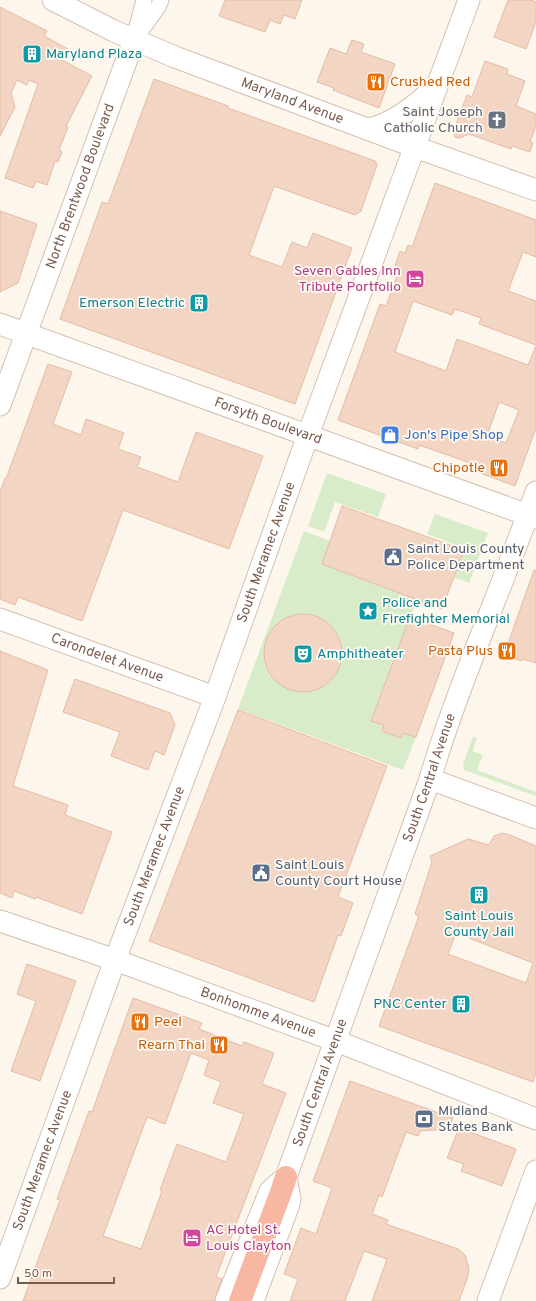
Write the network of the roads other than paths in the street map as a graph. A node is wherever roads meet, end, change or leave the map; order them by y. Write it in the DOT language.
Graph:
graph roads {
  1 [pos="53,0"];
  2 [pos="144,0"];
  3 [pos="160,0"];
  4 [pos="468,0"];
  5 [pos="134,40"];
  6 [pos="438,83"];
  7 [pos="369,130"];
  8 [pos="415,147"];
  9 [pos="536,190"];
  10 [pos="0,324"];
  11 [pos="26,333"];
  12 [pos="0,405"];
  13 [pos="308,435"];
  14 [pos="536,492"];
  15 [pos="532,517"];
  16 [pos="0,619"];
  17 [pos="215,697"];
  18 [pos="430,779"];
  19 [pos="536,818"];
  20 [pos="0,921"];
  21 [pos="115,960"];
  22 [pos="336,1041"];
  23 [pos="536,1119"];
  24 [pos="536,1171"];
  25 [pos="286,1177"];
  26 [pos="0,1278"];
  27 [pos="226,1301"];
  28 [pos="240,1301"];
  29 [pos="253,1301"];
  30 [pos="488,1301"];
  1 -- 5 [label="street, Maryland Avenue"];
  2 -- 5 [label="street, North Brentwood Boulevard"];
  3 -- 5 [label="street, North Brentwood Boulevard"];
  4 -- 6 [label="street, South Meramec Avenue"];
  5 -- 7 [label="street, Maryland Avenue"];
  5 -- 11 [label="street, North Brentwood Boulevard"];
  6 -- 7 [label="street"];
  6 -- 8 [label="street, South Meramec Avenue"];
  7 -- 8 [label="street, Maryland Avenue"];
  8 -- 9 [label="street, Maryland Avenue"];
  8 -- 13 [label="street, South Meramec Avenue"];
  10 -- 11 [label="street, Forsyth Boulevard"];
  11 -- 12 [label="street, North Brentwood Boulevard"];
  11 -- 13 [label="street, Forsyth Boulevard"];
  13 -- 15 [label="street, Forsyth Boulevard"];
  13 -- 17 [label="street, South Meramec Avenue"];
  14 -- 15 [label="street, South Central Avenue"];
  15 -- 18 [label="street, South Central Avenue"];
  16 -- 17 [label="street, Carondelet Avenue"];
  17 -- 21 [label="street, South Meramec Avenue"];
  18 -- 19 [label="street"];
  18 -- 22 [label="street, South Central Avenue"];
  20 -- 21 [label="street, Bonhomme Avenue"];
  21 -- 22 [label="street, Bonhomme Avenue"];
  21 -- 26 [label="street, South Meramec Avenue"];
  22 -- 23 [label="street, Bonhomme Avenue"];
  22 -- 25 [label="street, South Central Avenue"];
  24 -- 30 [label="street"];
  25 -- 27 [label="street, South Central Avenue"];
  25 -- 28 [label="highway"];
  25 -- 29 [label="street"];
}
